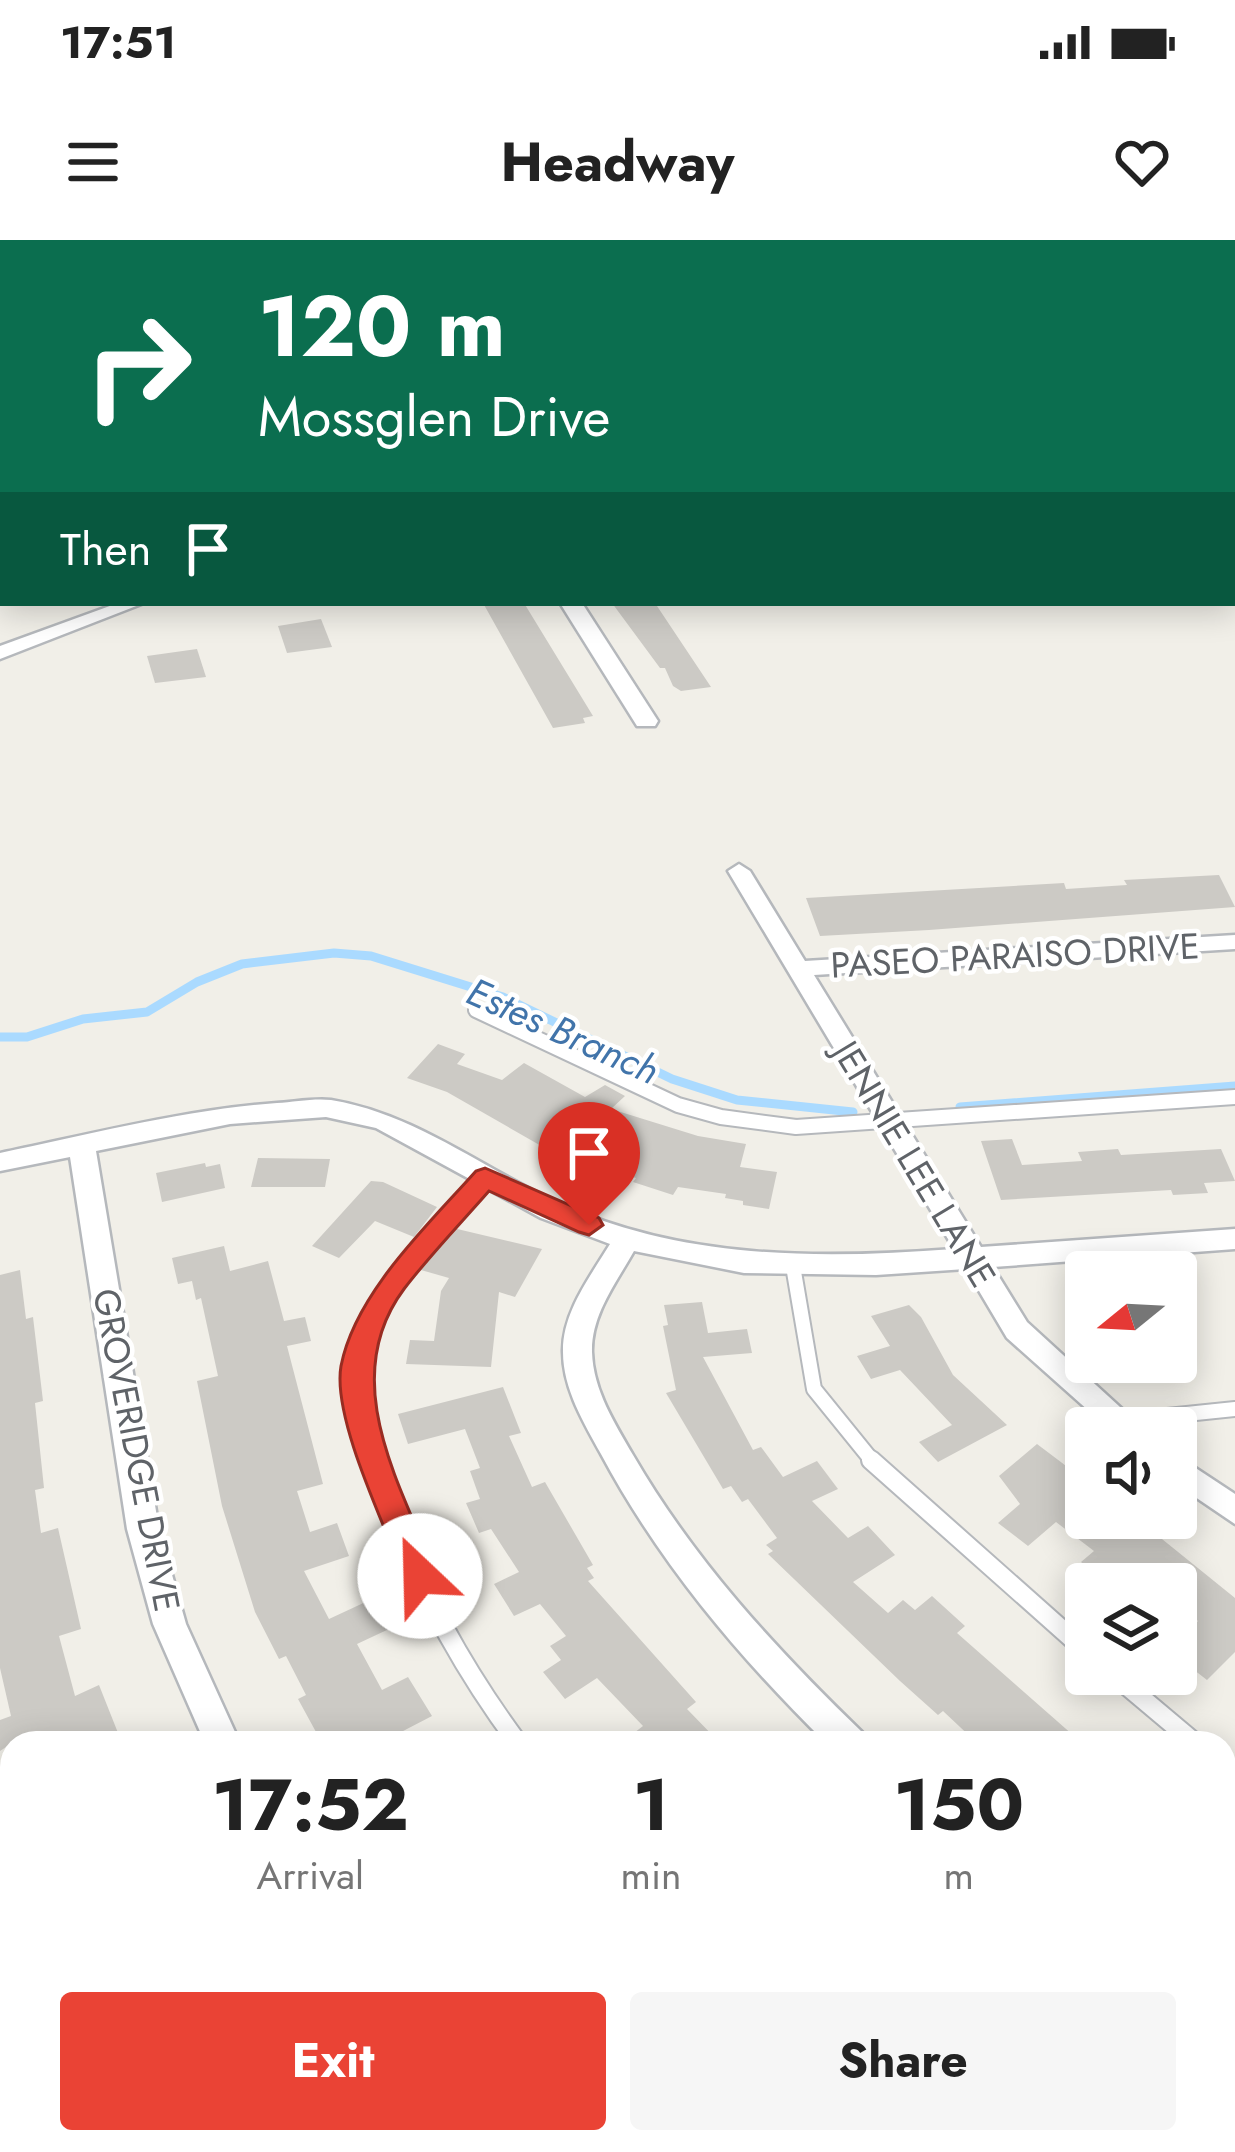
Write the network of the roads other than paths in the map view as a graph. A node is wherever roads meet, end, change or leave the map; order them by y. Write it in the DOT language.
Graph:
graph roads {
  1 [pos="127,606"];
  2 [pos="574,606"];
  3 [pos="0,653"];
  4 [pos="646,722"];
  5 [pos="739,871"];
  6 [pos="1235,942"];
  7 [pos="796,969"];
  8 [pos="476,1010"];
  9 [pos="1235,1097"];
  10 [pos="889,1122"];
  11 [pos="82,1147"];
  12 [pos="0,1162"];
  13 [pos="485,1178"];
  14 [pos="1235,1239"];
  15 [pos="627,1240"];
  16 [pos="971,1258"];
  17 [pos="793,1266"];
  18 [pos="1105,1407"];
  19 [pos="1235,1409"];
  20 [pos="1197,1414"];
  21 [pos="1197,1482"];
  22 [pos="1235,1510"];
  23 [pos="1065,1633"];
  24 [pos="1138,1695"];
  25 [pos="218,1731"];
  26 [pos="509,1731"];
  27 [pos="837,1731"];
  28 [pos="1182,1731"];
  1 -- 3 [label="street"];
  2 -- 4 [label="street"];
  5 -- 7 [label="street, JENNIE LEE LANE"];
  6 -- 7 [label="street, PASEO PARAISO DRIVE"];
  7 -- 10 [label="street, JENNIE LEE LANE"];
  8 -- 10 [label="lane"];
  9 -- 10 [label="lane"];
  10 -- 16 [label="street, JENNIE LEE LANE"];
  11 -- 12 [label="street"];
  11 -- 13 [label="street"];
  11 -- 25 [label="street, GROVERIDGE DRIVE"];
  13 -- 15 [label="street"];
  13 -- 26 [label="lane"];
  14 -- 16 [label="street"];
  15 -- 17 [label="street"];
  15 -- 27 [label="street"];
  16 -- 17 [label="street"];
  16 -- 18 [label="street, JENNIE LEE LANE"];
  17 -- 23 [label="lane"];
  19 -- 20 [label="lane"];
  21 -- 22 [label="street"];
  24 -- 28 [label="lane"];
}
